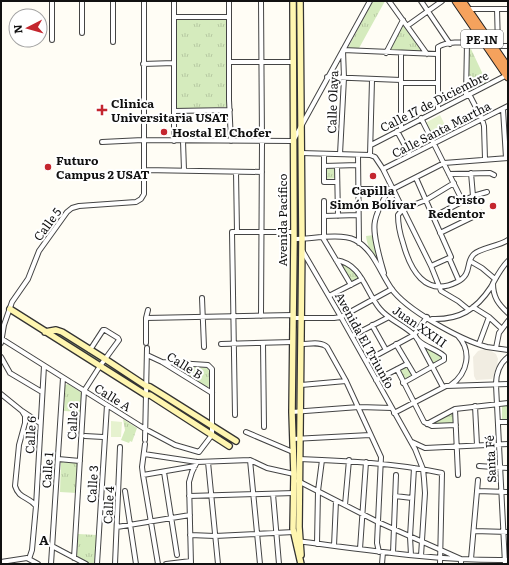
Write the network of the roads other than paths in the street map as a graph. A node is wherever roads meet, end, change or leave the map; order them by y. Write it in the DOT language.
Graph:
graph roads {
  1 [pos="52,1"];
  2 [pos="82,1"];
  3 [pos="113,1"];
  4 [pos="144,1"];
  5 [pos="174,1"];
  6 [pos="229,1"];
  7 [pos="261,1"];
  8 [pos="293,1"];
  9 [pos="300,1"];
  10 [pos="370,1"];
  11 [pos="390,1"];
  12 [pos="421,1"];
  13 [pos="442,1"];
  14 [pos="456,1"];
  15 [pos="462,1"];
  16 [pos="498,9"];
  17 [pos="508,9"];
  18 [pos="468,10"];
  19 [pos="428,11"];
  20 [pos="174,17"];
  21 [pos="229,17"];
  22 [pos="403,20"];
  23 [pos="407,26"];
  24 [pos="82,33"];
  25 [pos="52,40"];
  26 [pos="113,42"];
  27 [pos="467,43"];
  28 [pos="485,43"];
  29 [pos="450,44"];
  30 [pos="508,46"];
  31 [pos="496,47"];
  32 [pos="343,50"];
  33 [pos="386,53"];
  34 [pos="402,53"];
  35 [pos="427,54"];
  36 [pos="437,54"];
  37 [pos="229,62"];
  38 [pos="261,62"];
  39 [pos="294,62"];
  40 [pos="174,63"];
  41 [pos="143,64"];
  42 [pos="508,73"];
  43 [pos="327,77"];
  44 [pos="344,78"];
  45 [pos="372,80"];
  46 [pos="401,82"];
  47 [pos="438,83"];
  48 [pos="468,94"];
  49 [pos="508,106"];
  50 [pos="438,109"];
  51 [pos="503,109"];
  52 [pos="230,110"];
  53 [pos="174,111"];
  54 [pos="421,118"];
  55 [pos="482,119"];
  56 [pos="301,126"];
  57 [pos="401,128"];
  58 [pos="397,131"];
  59 [pos="143,140"];
  60 [pos="174,141"];
  61 [pos="183,141"];
  62 [pos="231,141"];
  63 [pos="262,141"];
  64 [pos="293,141"];
  65 [pos="102,142"];
  66 [pos="434,143"];
  67 [pos="371,145"];
  68 [pos="301,153"];
  69 [pos="324,154"];
  70 [pos="340,154"];
  71 [pos="358,154"];
  72 [pos="370,154"];
  73 [pos="410,155"];
  74 [pos="507,158"];
  75 [pos="485,159"];
  76 [pos="444,163"];
  77 [pos="358,165"];
  78 [pos="324,166"];
  79 [pos="337,166"];
  80 [pos="383,169"];
  81 [pos="144,170"];
  82 [pos="184,170"];
  83 [pos="236,172"];
  84 [pos="262,172"];
  85 [pos="471,173"];
  86 [pos="449,174"];
  87 [pos="494,175"];
  88 [pos="416,178"];
  89 [pos="337,182"];
  90 [pos="454,184"];
  91 [pos="358,189"];
  92 [pos="391,189"];
  93 [pos="488,192"];
  94 [pos="473,196"];
  95 [pos="426,200"];
  96 [pos="324,201"];
  97 [pos="463,202"];
  98 [pos="403,210"];
  99 [pos="481,213"];
  100 [pos="358,215"];
  101 [pos="324,216"];
  102 [pos="338,216"];
  103 [pos="433,217"];
  104 [pos="236,232"];
  105 [pos="261,232"];
  106 [pos="294,232"];
  107 [pos="440,233"];
  108 [pos="323,238"];
  109 [pos="294,239"];
  110 [pos="302,239"];
  111 [pos="508,240"];
  112 [pos="359,243"];
  113 [pos="302,250"];
  114 [pos="450,257"];
  115 [pos="336,260"];
  116 [pos="470,261"];
  117 [pos="508,261"];
  118 [pos="431,266"];
  119 [pos="503,266"];
  120 [pos="508,270"];
  121 [pos="362,279"];
  122 [pos="459,281"];
  123 [pos="494,281"];
  124 [pos="387,282"];
  125 [pos="351,285"];
  126 [pos="440,287"];
  127 [pos="392,289"];
  128 [pos="329,296"];
  129 [pos="202,298"];
  130 [pos="373,300"];
  131 [pos="10,309"];
  132 [pos="471,309"];
  133 [pos="148,310"];
  134 [pos="508,314"];
  135 [pos="203,316"];
  136 [pos="233,316"];
  137 [pos="261,316"];
  138 [pos="293,316"];
  139 [pos="341,316"];
  140 [pos="388,317"];
  141 [pos="489,317"];
  142 [pos="146,318"];
  143 [pos="301,318"];
  144 [pos="428,318"];
  145 [pos="508,321"];
  146 [pos="372,325"];
  147 [pos="502,329"];
  148 [pos="45,332"];
  149 [pos="456,334"];
  150 [pos="414,335"];
  151 [pos="352,336"];
  152 [pos="418,340"];
  153 [pos="1,341"];
  154 [pos="293,342"];
  155 [pos="263,343"];
  156 [pos="221,344"];
  157 [pos="234,344"];
  158 [pos="301,344"];
  159 [pos="396,344"];
  160 [pos="479,344"];
  161 [pos="204,347"];
  162 [pos="496,348"];
  163 [pos="90,350"];
  164 [pos="386,350"];
  165 [pos="508,350"];
  166 [pos="147,355"];
  167 [pos="1,357"];
  168 [pos="508,357"];
  169 [pos="105,359"];
  170 [pos="366,361"];
  171 [pos="162,362"];
  172 [pos="407,364"];
  173 [pos="44,366"];
  174 [pos="100,366"];
  175 [pos="432,367"];
  176 [pos="397,369"];
  177 [pos="415,376"];
  178 [pos="63,378"];
  179 [pos="376,380"];
  180 [pos="346,381"];
  181 [pos="403,382"];
  182 [pos="496,384"];
  183 [pos="508,384"];
  184 [pos="301,385"];
  185 [pos="451,385"];
  186 [pos="146,386"];
  187 [pos="443,387"];
  188 [pos="84,391"];
  189 [pos="42,392"];
  190 [pos="212,393"];
  191 [pos="1,394"];
  192 [pos="146,395"];
  193 [pos="414,402"];
  194 [pos="508,403"];
  195 [pos="497,404"];
  196 [pos="107,405"];
  197 [pos="475,406"];
  198 [pos="359,407"];
  199 [pos="392,408"];
  200 [pos="455,409"];
  201 [pos="22,411"];
  202 [pos="292,412"];
  203 [pos="300,412"];
  204 [pos="394,413"];
  205 [pos="235,415"];
  206 [pos="498,422"];
  207 [pos="508,422"];
  208 [pos="40,423"];
  209 [pos="427,424"];
  210 [pos="456,425"];
  211 [pos="212,426"];
  212 [pos="264,427"];
  213 [pos="145,430"];
  214 [pos="246,432"];
  215 [pos="212,435"];
  216 [pos="370,435"];
  217 [pos="84,436"];
  218 [pos="103,437"];
  219 [pos="300,438"];
  220 [pos="293,439"];
  221 [pos="410,440"];
  222 [pos="236,441"];
  223 [pos="499,444"];
  224 [pos="508,444"];
  225 [pos="477,445"];
  226 [pos="229,446"];
  227 [pos="456,446"];
  228 [pos="120,447"];
  229 [pos="293,452"];
  230 [pos="144,454"];
  231 [pos="58,459"];
  232 [pos="294,459"];
  233 [pos="300,459"];
  234 [pos="250,460"];
  235 [pos="322,460"];
  236 [pos="348,460"];
  237 [pos="80,461"];
  238 [pos="208,462"];
  239 [pos="366,462"];
  240 [pos="382,463"];
  241 [pos="196,464"];
  242 [pos="479,466"];
  243 [pos="414,468"];
  244 [pos="500,468"];
  245 [pos="508,468"];
  246 [pos="422,469"];
  247 [pos="164,472"];
  248 [pos="143,475"];
  249 [pos="396,475"];
  250 [pos="458,475"];
  251 [pos="294,477"];
  252 [pos="478,480"];
  253 [pos="300,482"];
  254 [pos="125,491"];
  255 [pos="318,491"];
  256 [pos="477,491"];
  257 [pos="502,492"];
  258 [pos="508,492"];
  259 [pos="294,493"];
  260 [pos="253,494"];
  261 [pos="273,494"];
  262 [pos="189,496"];
  263 [pos="211,496"];
  264 [pos="396,496"];
  265 [pos="412,498"];
  266 [pos="336,501"];
  267 [pos="345,505"];
  268 [pos="36,506"];
  269 [pos="362,514"];
  270 [pos="190,515"];
  271 [pos="172,518"];
  272 [pos="151,522"];
  273 [pos="378,522"];
  274 [pos="130,525"];
  275 [pos="117,527"];
  276 [pos="394,530"];
  277 [pos="474,531"];
  278 [pos="294,532"];
  279 [pos="506,532"];
  280 [pos="277,533"];
  281 [pos="257,534"];
  282 [pos="190,536"];
  283 [pos="215,536"];
  284 [pos="410,537"];
  285 [pos="298,542"];
  286 [pos="422,542"];
  287 [pos="317,544"];
  288 [pos="52,546"];
  289 [pos="334,546"];
  290 [pos="360,549"];
  291 [pos="440,550"];
  292 [pos="381,552"];
  293 [pos="393,553"];
  294 [pos="178,555"];
  295 [pos="411,555"];
  296 [pos="422,556"];
  297 [pos="74,558"];
  298 [pos="440,558"];
  299 [pos="29,559"];
  300 [pos="461,559"];
  301 [pos="471,559"];
  302 [pos="1,562"];
  303 [pos="191,562"];
  304 [pos="506,562"];
  305 [pos="38,564"];
  306 [pos="51,564"];
  307 [pos="86,564"];
  308 [pos="97,564"];
  309 [pos="115,564"];
  310 [pos="136,564"];
  311 [pos="158,564"];
  312 [pos="166,564"];
  313 [pos="218,564"];
  314 [pos="260,564"];
  315 [pos="279,564"];
  316 [pos="301,564"];
  317 [pos="382,564"];
  318 [pos="440,564"];
  319 [pos="461,564"];
  1 -- 25 [label="street"];
  2 -- 24 [label="street"];
  3 -- 26 [label="street"];
  4 -- 41 [label="street, Calle 5"];
  5 -- 20 [label="street"];
  6 -- 21 [label="street"];
  7 -- 38 [label="street"];
  8 -- 39 [label="street, Avenida Pacífico"];
  9 -- 56 [label="street, Avenida Pacífico"];
  10 -- 32 [label="street"];
  11 -- 22 [label="street"];
  12 -- 19 [label="street"];
  13 -- 19 [label="street"];
  14 -- 28 [label="highway, PE-1N"];
  15 -- 18 [label="highway, PE-1N"];
  16 -- 17 [label="street"];
  16 -- 18 [label="street"];
  16 -- 31 [label="street"];
  18 -- 31 [label="highway, PE-1N"];
  19 -- 23 [label="street"];
  19 -- 29 [label="street"];
  20 -- 21 [label="street"];
  20 -- 40 [label="street"];
  21 -- 37 [label="street"];
  22 -- 23 [label="street"];
  22 -- 33 [label="street"];
  23 -- 35 [label="street"];
  27 -- 28 [label="street"];
  27 -- 29 [label="street"];
  27 -- 48 [label="street"];
  28 -- 42 [label="highway, PE-1N"];
  29 -- 36 [label="street"];
  30 -- 31 [label="street"];
  31 -- 42 [label="highway, PE-1N"];
  32 -- 33 [label="street"];
  32 -- 43 [label="street"];
  32 -- 44 [label="street, Calle Olaya"];
  33 -- 34 [label="street"];
  34 -- 35 [label="street"];
  34 -- 46 [label="street"];
  35 -- 36 [label="street"];
  36 -- 47 [label="street"];
  37 -- 38 [label="street"];
  37 -- 52 [label="street"];
  38 -- 39 [label="street"];
  38 -- 63 [label="street"];
  39 -- 64 [label="street, Avenida Pacífico"];
  40 -- 41 [label="street"];
  40 -- 53 [label="street"];
  41 -- 59 [label="street, Calle 5"];
  42 -- 48 [label="street, Calle 17 de Diciembre"];
  43 -- 44 [label="street"];
  43 -- 56 [label="street"];
  44 -- 45 [label="street"];
  44 -- 70 [label="street, Calle Olaya"];
  45 -- 46 [label="street"];
  45 -- 67 [label="street"];
  46 -- 47 [label="street"];
  46 -- 57 [label="street"];
  47 -- 50 [label="street"];
  48 -- 50 [label="street, Calle 17 de Diciembre"];
  48 -- 55 [label="street"];
  49 -- 51 [label="street, Calle Santa Martha"];
  50 -- 54 [label="street, Calle 17 de Diciembre"];
  51 -- 55 [label="street, Calle Santa Martha"];
  51 -- 74 [label="street"];
  52 -- 53 [label="street"];
  52 -- 62 [label="street"];
  53 -- 60 [label="street"];
  54 -- 57 [label="street, Calle 17 de Diciembre"];
  54 -- 66 [label="street"];
  55 -- 66 [label="street, Calle Santa Martha"];
  55 -- 75 [label="street"];
  56 -- 64 [label="street"];
  56 -- 68 [label="street, Avenida Pacífico"];
  57 -- 58 [label="street, Calle 17 de Diciembre"];
  58 -- 67 [label="street, Calle 17 de Diciembre"];
  58 -- 73 [label="street"];
  59 -- 60 [label="street"];
  59 -- 65 [label="street"];
  59 -- 81 [label="street, Calle 5"];
  60 -- 61 [label="street"];
  61 -- 62 [label="street"];
  61 -- 82 [label="street"];
  62 -- 63 [label="street"];
  63 -- 64 [label="street"];
  63 -- 84 [label="street"];
  64 -- 106 [label="street, Avenida Pacífico"];
  66 -- 73 [label="street, Calle Santa Martha"];
  66 -- 76 [label="street"];
  67 -- 72 [label="street"];
  68 -- 69 [label="street"];
  68 -- 110 [label="street, Avenida Pacífico"];
  69 -- 70 [label="street"];
  69 -- 78 [label="street"];
  70 -- 71 [label="street"];
  71 -- 72 [label="street"];
  71 -- 77 [label="street"];
  72 -- 80 [label="street"];
  73 -- 80 [label="street, Calle Santa Martha"];
  74 -- 75 [label="street"];
  75 -- 76 [label="street"];
  76 -- 86 [label="street"];
  76 -- 88 [label="street"];
  77 -- 79 [label="street"];
  77 -- 91 [label="street"];
  78 -- 79 [label="street"];
  78 -- 89 [label="street"];
  79 -- 89 [label="street"];
  80 -- 92 [label="street"];
  81 -- 82 [label="street"];
  81 -- 131 [label="street, Calle 5"];
  82 -- 83 [label="street"];
  83 -- 84 [label="street"];
  83 -- 104 [label="street"];
  84 -- 105 [label="street"];
  85 -- 86 [label="street"];
  85 -- 87 [label="street"];
  85 -- 94 [label="street"];
  86 -- 90 [label="street"];
  88 -- 92 [label="street"];
  88 -- 95 [label="street"];
  89 -- 102 [label="street"];
  90 -- 95 [label="street"];
  90 -- 97 [label="street"];
  91 -- 92 [label="street"];
  91 -- 100 [label="street"];
  92 -- 98 [label="street"];
  92 -- 124 [label="street"];
  93 -- 94 [label="street"];
  94 -- 97 [label="street"];
  95 -- 98 [label="street"];
  95 -- 103 [label="street"];
  96 -- 101 [label="street"];
  97 -- 103 [label="street"];
  98 -- 118 [label="street"];
  98 -- 126 [label="street"];
  99 -- 107 [label="street"];
  100 -- 102 [label="street"];
  100 -- 112 [label="street"];
  101 -- 102 [label="street"];
  101 -- 108 [label="street"];
  103 -- 107 [label="street"];
  104 -- 105 [label="street"];
  104 -- 136 [label="street"];
  105 -- 106 [label="street"];
  105 -- 137 [label="street"];
  106 -- 109 [label="street, Avenida Pacífico"];
  107 -- 114 [label="street"];
  108 -- 110 [label="street"];
  108 -- 112 [label="street"];
  108 -- 115 [label="street"];
  109 -- 110 [label="street"];
  109 -- 138 [label="street, Avenida Pacífico"];
  110 -- 113 [label="street, Avenida Pacífico"];
  111 -- 116 [label="street"];
  112 -- 124 [label="street"];
  113 -- 128 [label="street, Avenida El Triunfo"];
  113 -- 143 [label="street, Avenida Pacífico"];
  114 -- 118 [label="street"];
  114 -- 122 [label="street"];
  115 -- 121 [label="street, Juan XXIII"];
  115 -- 125 [label="street"];
  116 -- 122 [label="street"];
  116 -- 123 [label="street"];
  117 -- 119 [label="street"];
  118 -- 126 [label="street"];
  119 -- 120 [label="street"];
  119 -- 123 [label="street"];
  121 -- 125 [label="street"];
  121 -- 130 [label="street, Juan XXIII"];
  122 -- 126 [label="street"];
  123 -- 132 [label="street"];
  123 -- 134 [label="street"];
  124 -- 127 [label="street"];
  125 -- 128 [label="street"];
  126 -- 132 [label="street"];
  127 -- 130 [label="street"];
  127 -- 144 [label="street"];
  128 -- 139 [label="street, Avenida El Triunfo"];
  129 -- 135 [label="street"];
  130 -- 139 [label="street"];
  130 -- 140 [label="street, Juan XXIII"];
  131 -- 148 [label="street"];
  131 -- 153 [label="street, Calle 5"];
  132 -- 141 [label="street"];
  132 -- 144 [label="street"];
  133 -- 142 [label="street"];
  135 -- 136 [label="street"];
  135 -- 142 [label="street"];
  135 -- 161 [label="street"];
  136 -- 137 [label="street"];
  136 -- 157 [label="street"];
  137 -- 138 [label="street"];
  138 -- 143 [label="street"];
  138 -- 154 [label="street, Avenida Pacífico"];
  139 -- 143 [label="street"];
  139 -- 151 [label="street, Avenida El Triunfo"];
  140 -- 146 [label="street"];
  140 -- 150 [label="street, Juan XXIII"];
  141 -- 147 [label="street"];
  141 -- 160 [label="street"];
  142 -- 166 [label="street"];
  143 -- 158 [label="street, Avenida Pacífico"];
  144 -- 149 [label="street"];
  144 -- 150 [label="street"];
  145 -- 147 [label="street"];
  146 -- 151 [label="street"];
  146 -- 164 [label="street"];
  147 -- 162 [label="street"];
  148 -- 163 [label="street"];
  148 -- 174 [label="street"];
  149 -- 160 [label="street"];
  149 -- 185 [label="street"];
  150 -- 152 [label="street, Juan XXIII"];
  150 -- 159 [label="street"];
  151 -- 170 [label="street, Avenida El Triunfo"];
  152 -- 175 [label="street"];
  152 -- 175 [label="street, Juan XXIII"];
  153 -- 173 [label="street, Calle A"];
  154 -- 155 [label="street"];
  154 -- 202 [label="street, Avenida Pacífico"];
  155 -- 157 [label="street"];
  155 -- 212 [label="street"];
  156 -- 157 [label="street"];
  157 -- 205 [label="street"];
  158 -- 180 [label="street"];
  158 -- 184 [label="street, Avenida Pacífico"];
  159 -- 164 [label="street"];
  159 -- 172 [label="street"];
  160 -- 162 [label="street"];
  162 -- 165 [label="street"];
  163 -- 169 [label="street"];
  163 -- 169 [label="street, Calle 2"];
  164 -- 170 [label="street"];
  166 -- 171 [label="street, Calle B"];
  166 -- 186 [label="street"];
  167 -- 189 [label="street"];
  168 -- 182 [label="street, Santa Fé"];
  169 -- 174 [label="street, Calle 2"];
  169 -- 186 [label="street"];
  170 -- 179 [label="street, Avenida El Triunfo"];
  171 -- 190 [label="street, Calle B"];
  171 -- 190 [label="street"];
  172 -- 176 [label="street"];
  172 -- 177 [label="street"];
  173 -- 178 [label="street, Calle A"];
  173 -- 189 [label="street, Calle 6"];
  174 -- 188 [label="street, Calle 2"];
  174 -- 192 [label="street"];
  175 -- 177 [label="street"];
  175 -- 187 [label="street"];
  176 -- 179 [label="street"];
  176 -- 181 [label="street"];
  177 -- 181 [label="street"];
  178 -- 188 [label="street, Calle A"];
  178 -- 231 [label="street, Calle 1"];
  179 -- 199 [label="street, Avenida El Triunfo"];
  180 -- 184 [label="street"];
  180 -- 198 [label="street"];
  181 -- 193 [label="street"];
  182 -- 183 [label="street"];
  182 -- 185 [label="street"];
  182 -- 195 [label="street, Santa Fé"];
  184 -- 203 [label="street, Avenida Pacífico"];
  185 -- 187 [label="street"];
  186 -- 192 [label="street"];
  186 -- 211 [label="street"];
  187 -- 193 [label="street"];
  188 -- 196 [label="street, Calle A"];
  188 -- 237 [label="street, Calle 2"];
  189 -- 208 [label="street, Calle 6"];
  190 -- 211 [label="street"];
  191 -- 201 [label="street"];
  192 -- 213 [label="street"];
  192 -- 215 [label="street"];
  193 -- 204 [label="street"];
  193 -- 209 [label="street"];
  194 -- 195 [label="street"];
  195 -- 197 [label="street"];
  195 -- 206 [label="street, Santa Fé"];
  196 -- 213 [label="street, Calle A"];
  196 -- 308 [label="street, Calle 3"];
  197 -- 200 [label="street"];
  197 -- 225 [label="street"];
  198 -- 199 [label="street"];
  198 -- 203 [label="street"];
  198 -- 216 [label="street"];
  199 -- 204 [label="street, Avenida El Triunfo"];
  200 -- 209 [label="street"];
  200 -- 210 [label="street"];
  201 -- 208 [label="street"];
  201 -- 268 [label="street"];
  202 -- 203 [label="street"];
  202 -- 220 [label="street, Avenida Pacífico"];
  203 -- 219 [label="street, Avenida Pacífico"];
  204 -- 221 [label="street, Avenida El Triunfo"];
  206 -- 207 [label="street"];
  206 -- 223 [label="street, Santa Fé"];
  208 -- 268 [label="street, Calle 6"];
  209 -- 210 [label="street"];
  210 -- 227 [label="street"];
  211 -- 215 [label="street"];
  211 -- 222 [label="street"];
  213 -- 215 [label="street, Calle A"];
  213 -- 230 [label="street"];
  214 -- 229 [label="street"];
  215 -- 226 [label="street"];
  216 -- 219 [label="street"];
  216 -- 240 [label="street"];
  217 -- 218 [label="street"];
  219 -- 220 [label="street"];
  219 -- 233 [label="street, Avenida Pacífico"];
  220 -- 229 [label="street, Avenida Pacífico"];
  221 -- 227 [label="street"];
  221 -- 246 [label="street, Avenida El Triunfo"];
  223 -- 224 [label="street"];
  223 -- 225 [label="street"];
  223 -- 244 [label="street, Santa Fé"];
  225 -- 227 [label="street"];
  227 -- 250 [label="street"];
  228 -- 275 [label="street, Calle 4"];
  229 -- 232 [label="street, Avenida Pacífico"];
  230 -- 241 [label="street"];
  230 -- 248 [label="street"];
  231 -- 237 [label="street"];
  231 -- 288 [label="street, Calle 1"];
  232 -- 233 [label="street"];
  232 -- 251 [label="street, Avenida Pacífico"];
  233 -- 235 [label="street"];
  233 -- 253 [label="street, Avenida Pacífico"];
  234 -- 238 [label="street"];
  234 -- 251 [label="street"];
  234 -- 260 [label="street"];
  235 -- 236 [label="street"];
  235 -- 255 [label="street"];
  236 -- 239 [label="street"];
  236 -- 267 [label="street"];
  237 -- 297 [label="street, Calle 2"];
  238 -- 241 [label="street"];
  238 -- 263 [label="street"];
  239 -- 240 [label="street"];
  239 -- 269 [label="street"];
  240 -- 243 [label="street"];
  240 -- 273 [label="street"];
  241 -- 247 [label="street"];
  241 -- 262 [label="street"];
  242 -- 244 [label="street"];
  243 -- 246 [label="street"];
  243 -- 265 [label="street"];
  244 -- 245 [label="street"];
  244 -- 257 [label="street, Santa Fé"];
  246 -- 286 [label="street, Avenida El Triunfo"];
  246 -- 291 [label="street"];
  247 -- 248 [label="street"];
  247 -- 271 [label="street"];
  248 -- 272 [label="street"];
  249 -- 264 [label="street"];
  251 -- 253 [label="street"];
  251 -- 259 [label="street, Avenida Pacífico"];
  252 -- 256 [label="street"];
  253 -- 255 [label="street"];
  253 -- 285 [label="street, Avenida Pacífico"];
  254 -- 274 [label="street"];
  255 -- 266 [label="street"];
  255 -- 287 [label="street"];
  256 -- 257 [label="street"];
  256 -- 277 [label="street"];
  257 -- 258 [label="street"];
  257 -- 279 [label="street, Santa Fé"];
  259 -- 261 [label="street"];
  259 -- 278 [label="street, Avenida Pacífico"];
  260 -- 261 [label="street"];
  260 -- 263 [label="street"];
  260 -- 281 [label="street"];
  261 -- 280 [label="street"];
  262 -- 263 [label="street"];
  262 -- 270 [label="street"];
  263 -- 283 [label="street"];
  264 -- 265 [label="street"];
  264 -- 276 [label="street"];
  265 -- 284 [label="street"];
  266 -- 267 [label="street"];
  266 -- 289 [label="street"];
  267 -- 269 [label="street"];
  268 -- 299 [label="street"];
  269 -- 273 [label="street"];
  269 -- 290 [label="street"];
  270 -- 271 [label="street"];
  270 -- 282 [label="street"];
  271 -- 272 [label="street"];
  271 -- 294 [label="street"];
  272 -- 274 [label="street"];
  272 -- 311 [label="street"];
  273 -- 276 [label="street"];
  273 -- 292 [label="street"];
  274 -- 275 [label="street"];
  274 -- 310 [label="street"];
  275 -- 309 [label="street, Calle 4"];
  276 -- 284 [label="street"];
  276 -- 293 [label="street"];
  277 -- 279 [label="street"];
  277 -- 301 [label="street"];
  278 -- 280 [label="street"];
  278 -- 285 [label="street, Avenida Pacífico"];
  279 -- 304 [label="street, Santa Fé"];
  280 -- 281 [label="street"];
  280 -- 315 [label="street"];
  281 -- 283 [label="street"];
  281 -- 314 [label="street"];
  282 -- 283 [label="street"];
  282 -- 303 [label="street"];
  283 -- 313 [label="street"];
  284 -- 286 [label="street"];
  284 -- 295 [label="street"];
  285 -- 287 [label="street"];
  285 -- 316 [label="street"];
  286 -- 291 [label="street"];
  286 -- 296 [label="street, Avenida El Triunfo"];
  287 -- 289 [label="street"];
  288 -- 297 [label="street"];
  288 -- 306 [label="street, Calle 1"];
  289 -- 290 [label="street"];
  290 -- 292 [label="street"];
  291 -- 298 [label="street"];
  291 -- 300 [label="street"];
  292 -- 293 [label="street"];
  292 -- 317 [label="street"];
  293 -- 295 [label="street"];
  295 -- 296 [label="street"];
  296 -- 298 [label="street"];
  297 -- 307 [label="street"];
  298 -- 300 [label="street"];
  298 -- 318 [label="street"];
  299 -- 302 [label="street"];
  299 -- 305 [label="street"];
  300 -- 301 [label="street"];
  300 -- 319 [label="street"];
  301 -- 304 [label="street"];
  303 -- 312 [label="street"];
}
